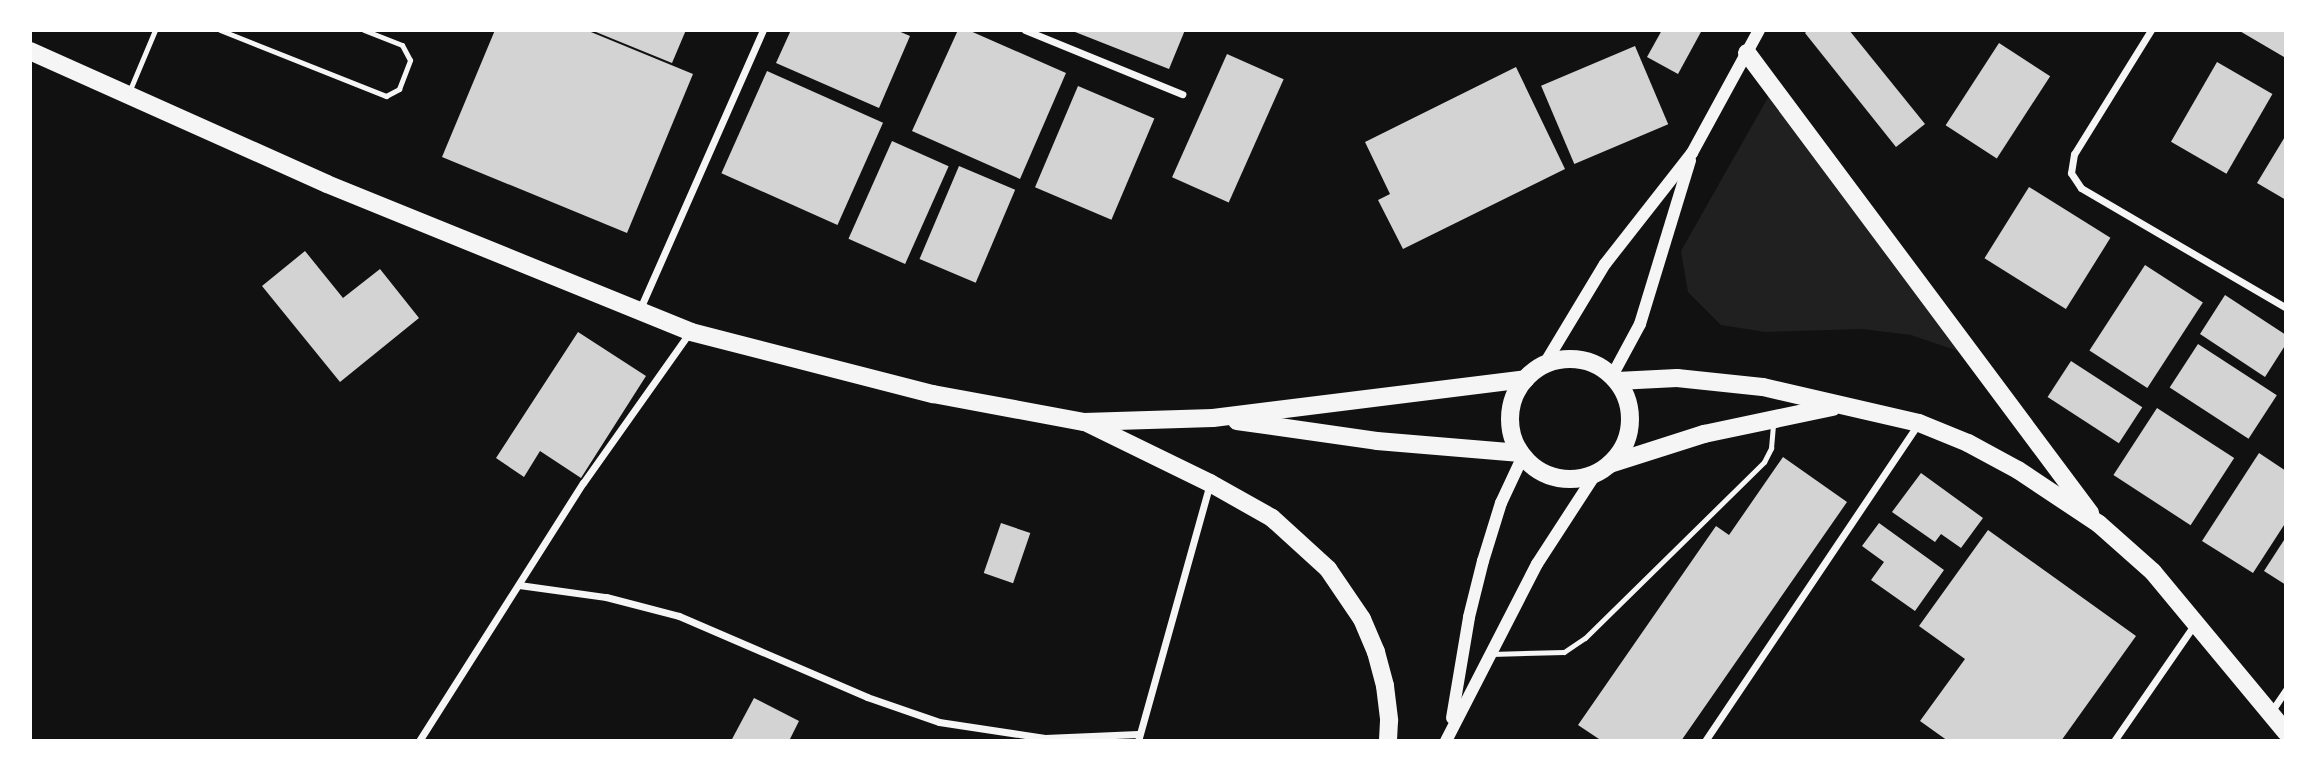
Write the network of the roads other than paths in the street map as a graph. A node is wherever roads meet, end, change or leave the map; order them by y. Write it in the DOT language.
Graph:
graph roads {
  1 [pos="155,30"];
  2 [pos="220,30"];
  3 [pos="364,30"];
  4 [pos="763,30"];
  5 [pos="1025,30"];
  6 [pos="1759,30"];
  7 [pos="2151,30"];
  8 [pos="30,51"];
  9 [pos="1747,54"];
  10 [pos="1182,94"];
  11 [pos="128,95"];
  12 [pos="1692,153"];
  13 [pos="2286,308"];
  14 [pos="638,312"];
  15 [pos="691,332"];
  16 [pos="1544,365"];
  17 [pos="1526,379"];
  18 [pos="1615,379"];
  19 [pos="1843,405"];
  20 [pos="1774,417"];
  21 [pos="1213,418"];
  22 [pos="1084,422"];
  23 [pos="1919,423"];
  24 [pos="1522,455"];
  25 [pos="1603,468"];
  26 [pos="1210,483"];
  27 [pos="2099,524"];
  28 [pos="519,585"];
  29 [pos="2196,621"];
  30 [pos="1490,654"];
  31 [pos="2286,690"];
  32 [pos="2271,713"];
  33 [pos="2286,732"];
  34 [pos="1448,735"];
  35 [pos="1138,738"];
  36 [pos="419,741"];
  37 [pos="1388,741"];
  38 [pos="1705,741"];
  39 [pos="2114,741"];
  1 -- 11 [label="lane"];
  2 -- 3 [label="lane"];
  4 -- 14 [label="street"];
  5 -- 10 [label="street"];
  6 -- 9 [label="street"];
  7 -- 13 [label="street"];
  8 -- 11 [label="main road"];
  9 -- 12 [label="street"];
  9 -- 27 [label="main road"];
  11 -- 14 [label="main road"];
  12 -- 16 [label="street"];
  12 -- 18 [label="street"];
  14 -- 15 [label="main road"];
  15 -- 22 [label="main road"];
  15 -- 28 [label="street"];
  16 -- 17 [label="main road"];
  16 -- 18 [label="main road"];
  17 -- 21 [label="main road"];
  17 -- 24 [label="main road"];
  18 -- 19 [label="main road"];
  18 -- 25 [label="main road"];
  19 -- 20 [label="main road"];
  19 -- 23 [label="main road"];
  20 -- 25 [label="main road"];
  20 -- 30 [label="lane"];
  21 -- 22 [label="main road"];
  21 -- 24 [label="main road"];
  22 -- 26 [label="main road"];
  23 -- 27 [label="main road"];
  23 -- 38 [label="street"];
  24 -- 25 [label="main road"];
  24 -- 34 [label="street"];
  25 -- 30 [label="street"];
  26 -- 35 [label="street"];
  26 -- 37 [label="main road"];
  27 -- 29 [label="main road"];
  28 -- 35 [label="street"];
  28 -- 36 [label="street"];
  29 -- 32 [label="main road"];
  29 -- 39 [label="street"];
  30 -- 34 [label="street"];
  31 -- 32 [label="street"];
  32 -- 33 [label="main road"];
}
